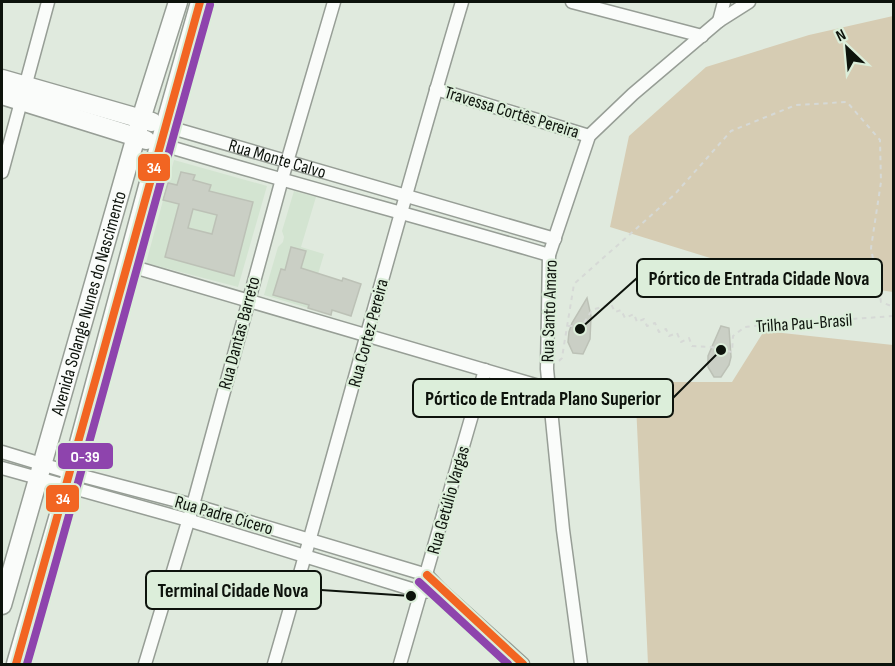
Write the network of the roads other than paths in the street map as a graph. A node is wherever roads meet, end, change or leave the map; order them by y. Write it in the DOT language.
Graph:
graph roads {
  1 [pos="48,2"];
  2 [pos="178,2"];
  3 [pos="200,2"];
  4 [pos="334,2"];
  5 [pos="462,2"];
  6 [pos="572,2"];
  7 [pos="724,2"];
  8 [pos="749,2"];
  9 [pos="590,4"];
  10 [pos="719,21"];
  11 [pos="702,36"];
  12 [pos="2,79"];
  13 [pos="436,89"];
  14 [pos="24,94"];
  15 [pos="2,95"];
  16 [pos="165,126"];
  17 [pos="139,128"];
  18 [pos="589,136"];
  19 [pos="160,144"];
  20 [pos="287,163"];
  21 [pos="2,172"];
  22 [pos="282,179"];
  23 [pos="405,196"];
  24 [pos="401,212"];
  25 [pos="555,239"];
  26 [pos="549,255"];
  27 [pos="127,265"];
  28 [pos="248,301"];
  29 [pos="368,335"];
  30 [pos="485,370"];
  31 [pos="549,389"];
  32 [pos="2,452"];
  33 [pos="2,468"];
  34 [pos="39,472"];
  35 [pos="69,480"];
  36 [pos="193,505"];
  37 [pos="188,520"];
  38 [pos="310,540"];
  39 [pos="305,557"];
  40 [pos="427,575"];
  41 [pos="441,590"];
  42 [pos="421,592"];
  43 [pos="2,605"];
  44 [pos="16,664"];
  45 [pos="145,664"];
  46 [pos="274,664"];
  47 [pos="400,664"];
  48 [pos="523,664"];
  49 [pos="581,664"];
  1 -- 14 [label="street"];
  2 -- 17 [label="main road, Avenida Solange Nunes do Nascimento"];
  3 -- 16 [label="main road, Avenida Solange Nunes do Nascimento"];
  4 -- 20 [label="street, Rua Dantas Barreto"];
  5 -- 13 [label="street, Rua Cortez Pereira"];
  6 -- 9 [label="street"];
  7 -- 10 [label="street"];
  8 -- 10 [label="street, Rua Santo Amaro"];
  9 -- 11 [label="street"];
  10 -- 11 [label="street, Rua Santo Amaro"];
  11 -- 18 [label="street, Rua Santo Amaro"];
  12 -- 14 [label="main road, Rua Monte Calvo"];
  13 -- 18 [label="street, Travessa Cortês Pereira"];
  13 -- 23 [label="street, Rua Cortez Pereira"];
  14 -- 15 [label="main road, Rua Monte Calvo"];
  14 -- 17 [label="main road, Rua Monte Calvo"];
  14 -- 21 [label="street"];
  16 -- 17 [label="main road, Rua Monte Calvo"];
  16 -- 19 [label="main road, Avenida Solange Nunes do Nascimento"];
  16 -- 20 [label="street, Rua Monte Calvo"];
  17 -- 19 [label="main road, Rua Monte Calvo"];
  17 -- 34 [label="main road, Avenida Solange Nunes do Nascimento"];
  18 -- 25 [label="street, Rua Santo Amaro"];
  19 -- 22 [label="street, Rua Monte Calvo"];
  19 -- 27 [label="main road, Avenida Solange Nunes do Nascimento"];
  20 -- 22 [label="street, Rua Dantas Barreto"];
  20 -- 23 [label="street, Rua Monte Calvo"];
  22 -- 24 [label="street, Rua Monte Calvo"];
  22 -- 28 [label="street, Rua Dantas Barreto"];
  23 -- 24 [label="street, Rua Cortez Pereira"];
  23 -- 25 [label="street, Rua Monte Calvo"];
  24 -- 26 [label="street, Rua Monte Calvo"];
  24 -- 29 [label="street, Rua Cortez Pereira"];
  25 -- 26 [label="street, Rua Santo Amaro"];
  26 -- 31 [label="street, Rua Santo Amaro"];
  27 -- 28 [label="street"];
  27 -- 35 [label="main road, Avenida Solange Nunes do Nascimento"];
  28 -- 29 [label="street"];
  28 -- 36 [label="street, Rua Dantas Barreto"];
  29 -- 30 [label="street"];
  29 -- 38 [label="street, Rua Cortez Pereira"];
  30 -- 31 [label="street"];
  30 -- 40 [label="street, Rua Getúlio Vargas"];
  31 -- 49 [label="street, Rua Santo Amaro"];
  32 -- 34 [label="street, Rua Padre Cícero"];
  33 -- 34 [label="street, Rua Padre Cícero"];
  34 -- 35 [label="street, Rua Padre Cícero"];
  34 -- 43 [label="main road, Avenida Solange Nunes do Nascimento"];
  35 -- 36 [label="street, Rua Padre Cícero"];
  35 -- 37 [label="street, Rua Padre Cícero"];
  35 -- 44 [label="main road, Avenida Solange Nunes do Nascimento"];
  36 -- 37 [label="street, Rua Dantas Barreto"];
  36 -- 38 [label="street, Rua Padre Cícero"];
  37 -- 39 [label="street, Rua Padre Cícero"];
  37 -- 45 [label="street, Rua Dantas Barreto"];
  38 -- 39 [label="street, Rua Cortez Pereira"];
  38 -- 40 [label="street, Rua Padre Cícero"];
  39 -- 42 [label="street, Rua Padre Cícero"];
  39 -- 46 [label="street, Rua Cortez Pereira"];
  40 -- 41 [label="street"];
  40 -- 42 [label="street, Rua Getúlio Vargas"];
  41 -- 42 [label="street, Rua Padre Cícero"];
  41 -- 48 [label="street"];
  42 -- 47 [label="street, Rua Getúlio Vargas"];
}
